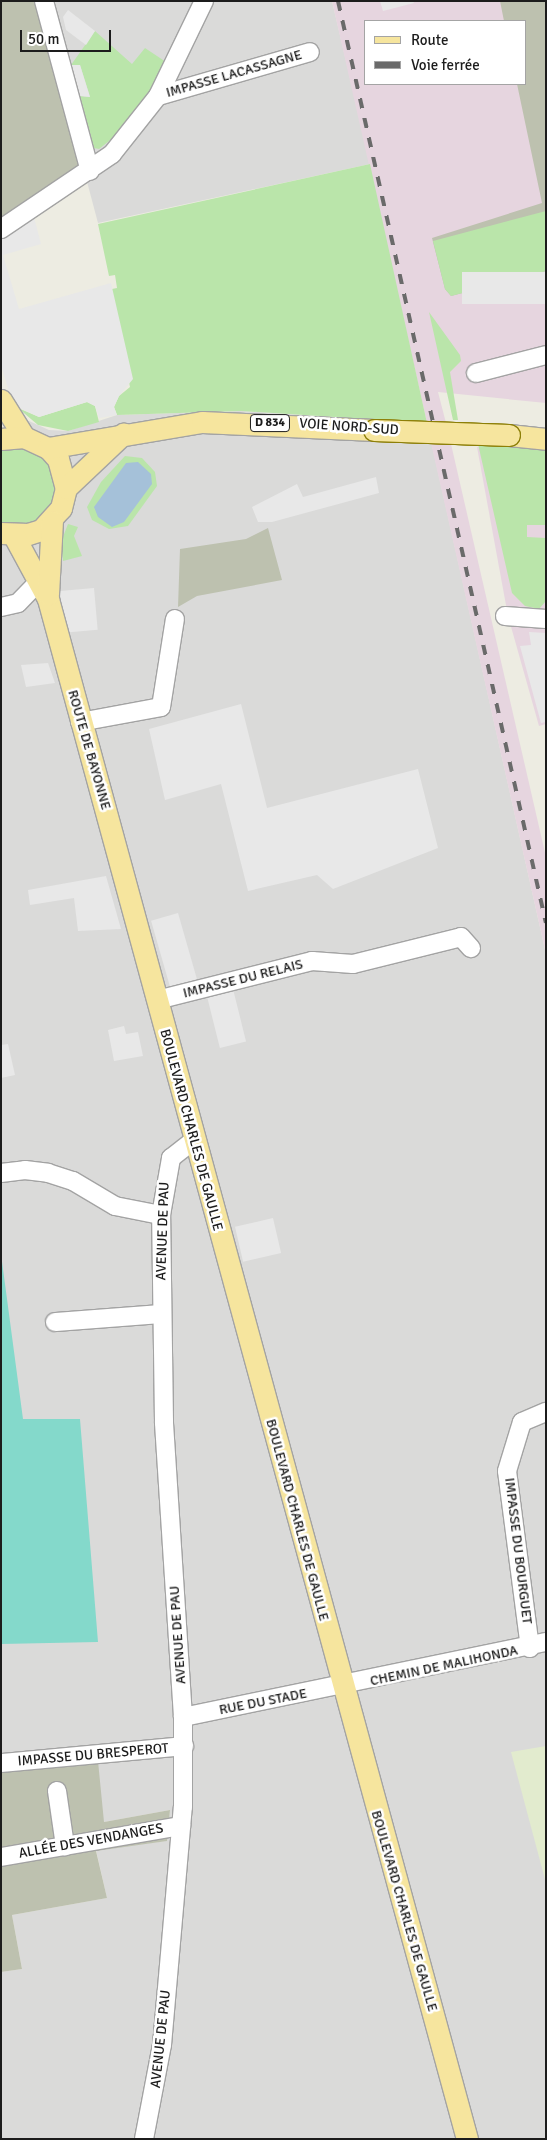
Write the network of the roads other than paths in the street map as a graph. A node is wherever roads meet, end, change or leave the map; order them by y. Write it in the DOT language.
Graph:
graph roads {
  1 [pos="44,1"];
  2 [pos="204,1"];
  3 [pos="310,52"];
  4 [pos="158,96"];
  5 [pos="90,171"];
  6 [pos="1,229"];
  7 [pos="546,355"];
  8 [pos="476,373"];
  9 [pos="1,400"];
  10 [pos="123,434"];
  11 [pos="24,437"];
  12 [pos="1,439"];
  13 [pos="546,440"];
  14 [pos="48,448"];
  15 [pos="66,488"];
  16 [pos="52,521"];
  17 [pos="8,534"];
  18 [pos="44,590"];
  19 [pos="1,607"];
  20 [pos="505,616"];
  21 [pos="175,619"];
  22 [pos="546,619"];
  23 [pos="80,722"];
  24 [pos="131,901"];
  25 [pos="471,948"];
  26 [pos="157,1000"];
  27 [pos="193,1141"];
  28 [pos="1,1174"];
  29 [pos="161,1215"];
  30 [pos="162,1314"];
  31 [pos="56,1322"];
  32 [pos="546,1412"];
  33 [pos="538,1645"];
  34 [pos="342,1687"];
  35 [pos="183,1717"];
  36 [pos="184,1746"];
  37 [pos="1,1763"];
  38 [pos="57,1791"];
  39 [pos="181,1826"];
  40 [pos="65,1846"];
  41 [pos="1,1857"];
  42 [pos="144,2139"];
  43 [pos="468,2139"];
  1 -- 5 [label="street"];
  2 -- 4 [label="street, IMPASSE LACASSAGNE"];
  3 -- 4 [label="street, IMPASSE LACASSAGNE"];
  4 -- 5 [label="street, IMPASSE LACASSAGNE"];
  5 -- 6 [label="street, IMPASSE LACASSAGNE"];
  7 -- 8 [label="street"];
  9 -- 11 [label="main road"];
  10 -- 13 [label="main road, VOIE NORD-SUD / D 834, bridge"];
  10 -- 14 [label="main road, VOIE NORD-SUD / D 834"];
  10 -- 15 [label="main road"];
  11 -- 12 [label="main road"];
  11 -- 14 [label="main road"];
  14 -- 15 [label="main road"];
  15 -- 16 [label="main road"];
  16 -- 17 [label="main road"];
  16 -- 18 [label="main road, ROUTE DE BAYONNE"];
  17 -- 18 [label="main road, ROUTE DE BAYONNE"];
  18 -- 19 [label="street"];
  18 -- 23 [label="main road, ROUTE DE BAYONNE"];
  20 -- 22 [label="street"];
  21 -- 23 [label="street"];
  23 -- 24 [label="main road, ROUTE DE BAYONNE"];
  24 -- 26 [label="main road, BOULEVARD CHARLES DE GAULLE"];
  25 -- 26 [label="street, IMPASSE DU RELAIS"];
  26 -- 27 [label="main road, BOULEVARD CHARLES DE GAULLE"];
  27 -- 29 [label="street, AVENUE DE PAU"];
  27 -- 34 [label="main road, BOULEVARD CHARLES DE GAULLE"];
  28 -- 29 [label="street"];
  29 -- 30 [label="street, AVENUE DE PAU"];
  30 -- 31 [label="street"];
  30 -- 35 [label="street, AVENUE DE PAU"];
  32 -- 33 [label="street, IMPASSE DU BOURGUET"];
  33 -- 34 [label="street, CHEMIN DE MALIHONDA"];
  34 -- 35 [label="street, RUE DU STADE"];
  34 -- 43 [label="main road, BOULEVARD CHARLES DE GAULLE"];
  35 -- 36 [label="street, AVENUE DE PAU"];
  36 -- 37 [label="street, IMPASSE DU BRESPEROT"];
  36 -- 39 [label="street, AVENUE DE PAU"];
  38 -- 40 [label="street"];
  39 -- 40 [label="street, ALLÉE DES VENDANGES"];
  39 -- 42 [label="street, AVENUE DE PAU"];
  40 -- 41 [label="street, ALLÉE DES VENDANGES"];
}
